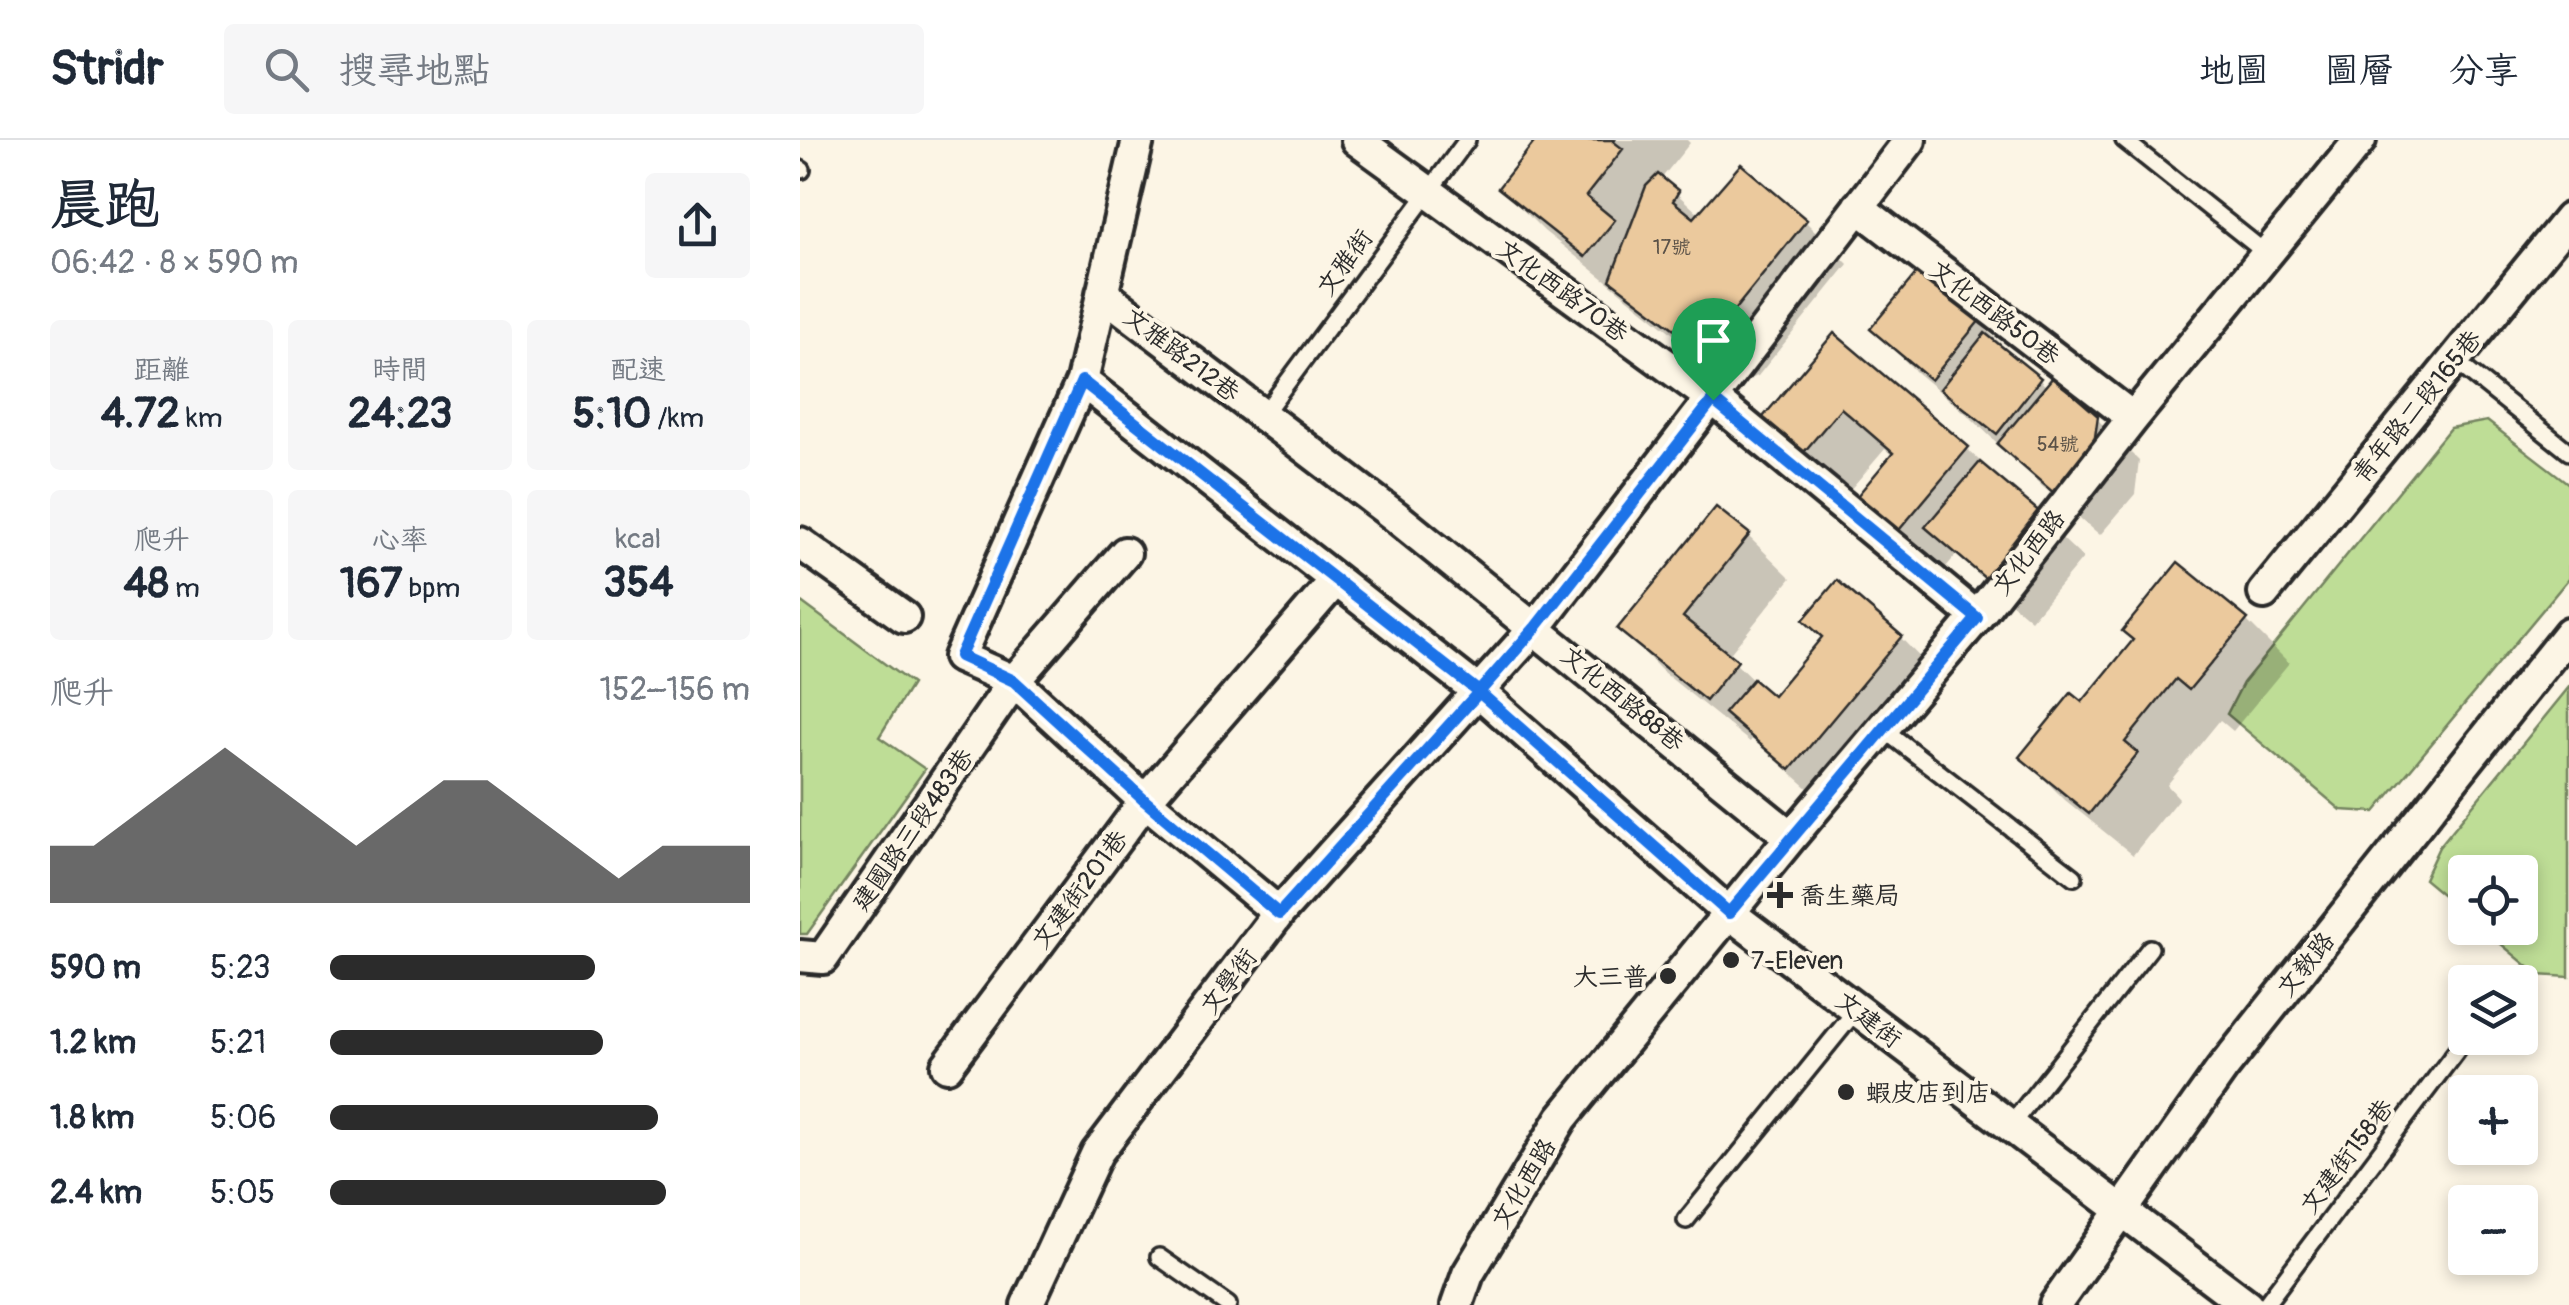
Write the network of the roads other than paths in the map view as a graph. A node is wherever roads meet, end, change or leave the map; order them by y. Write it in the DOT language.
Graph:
graph roads {
  1 [pos="1138,140"];
  2 [pos="1357,140"];
  3 [pos="1467,140"];
  4 [pos="1910,140"];
  5 [pos="2124,140"];
  6 [pos="2360,140"];
  7 [pos="1427,191"];
  8 [pos="1858,207"];
  9 [pos="2569,219"];
  10 [pos="2267,254"];
  11 [pos="1102,292"];
  12 [pos="2454,360"];
  13 [pos="1082,381"];
  14 [pos="1713,400"];
  15 [pos="1263,415"];
  16 [pos="2133,418"];
  17 [pos="2569,452"];
  18 [pos="800,543"];
  19 [pos="1125,553"];
  20 [pos="1335,582"];
  21 [pos="2264,593"];
  22 [pos="904,617"];
  23 [pos="1977,618"];
  24 [pos="1536,627"];
  25 [pos="2569,633"];
  26 [pos="1014,681"];
  27 [pos="1479,692"];
  28 [pos="1883,729"];
  29 [pos="1145,801"];
  30 [pos="1791,837"];
  31 [pos="2074,877"];
  32 [pos="1729,913"];
  33 [pos="1279,914"];
  34 [pos="2150,948"];
  35 [pos="800,956"];
  36 [pos="1857,1009"];
  37 [pos="2453,1055"];
  38 [pos="947,1066"];
  39 [pos="2010,1126"];
  40 [pos="2122,1210"];
  41 [pos="1686,1220"];
  42 [pos="1159,1258"];
  43 [pos="1026,1305"];
  44 [pos="1228,1305"];
  45 [pos="1457,1305"];
  46 [pos="2054,1305"];
  47 [pos="2247,1305"];
  48 [pos="2265,1305"];
  1 -- 11 [label="street"];
  2 -- 7 [label="street, 文化西路70巷"];
  3 -- 7 [label="lane, 文雅街"];
  4 -- 8 [label="street, 文學街"];
  5 -- 10 [label="lane"];
  6 -- 10 [label="street, 文化西路"];
  7 -- 14 [label="street, 文化西路70巷"];
  7 -- 15 [label="lane, 文雅街"];
  8 -- 14 [label="street, 文學街"];
  8 -- 16 [label="street, 文化西路50巷"];
  9 -- 12 [label="street, 青年路二段165巷"];
  10 -- 16 [label="street, 文化西路"];
  11 -- 13 [label="street"];
  11 -- 15 [label="street, 文雅路212巷"];
  12 -- 17 [label="lane"];
  12 -- 21 [label="street, 青年路二段165巷"];
  13 -- 20 [label="street, 文建街"];
  13 -- 26 [label="street"];
  14 -- 23 [label="street, 文化西路70巷"];
  14 -- 24 [label="street, 文學街"];
  15 -- 24 [label="street, 文化西路88巷"];
  16 -- 23 [label="street, 文化西路"];
  18 -- 22 [label="street"];
  19 -- 26 [label="street"];
  20 -- 27 [label="street, 文建街"];
  20 -- 29 [label="street, 文建街201巷"];
  23 -- 28 [label="street, 文化西路"];
  24 -- 27 [label="street, 文學街"];
  24 -- 30 [label="street, 文化西路88巷"];
  25 -- 40 [label="street, 文教路"];
  26 -- 29 [label="street"];
  26 -- 35 [label="street, 建國路三段483巷"];
  27 -- 32 [label="street, 文建街"];
  27 -- 33 [label="street, 文學街"];
  28 -- 30 [label="street, 文化西路"];
  28 -- 31 [label="lane"];
  29 -- 33 [label="street"];
  29 -- 38 [label="street, 文建街201巷"];
  30 -- 32 [label="street, 文化西路"];
  32 -- 36 [label="street, 文建街"];
  32 -- 45 [label="street, 文化西路"];
  33 -- 43 [label="street, 文學街"];
  34 -- 39 [label="lane"];
  36 -- 39 [label="street, 文建街"];
  36 -- 41 [label="lane"];
  37 -- 48 [label="lane, 文建街158巷"];
  39 -- 40 [label="street, 文建街"];
  40 -- 46 [label="street, 文教路"];
  40 -- 47 [label="street, 文建街"];
  42 -- 44 [label="lane"];
}
